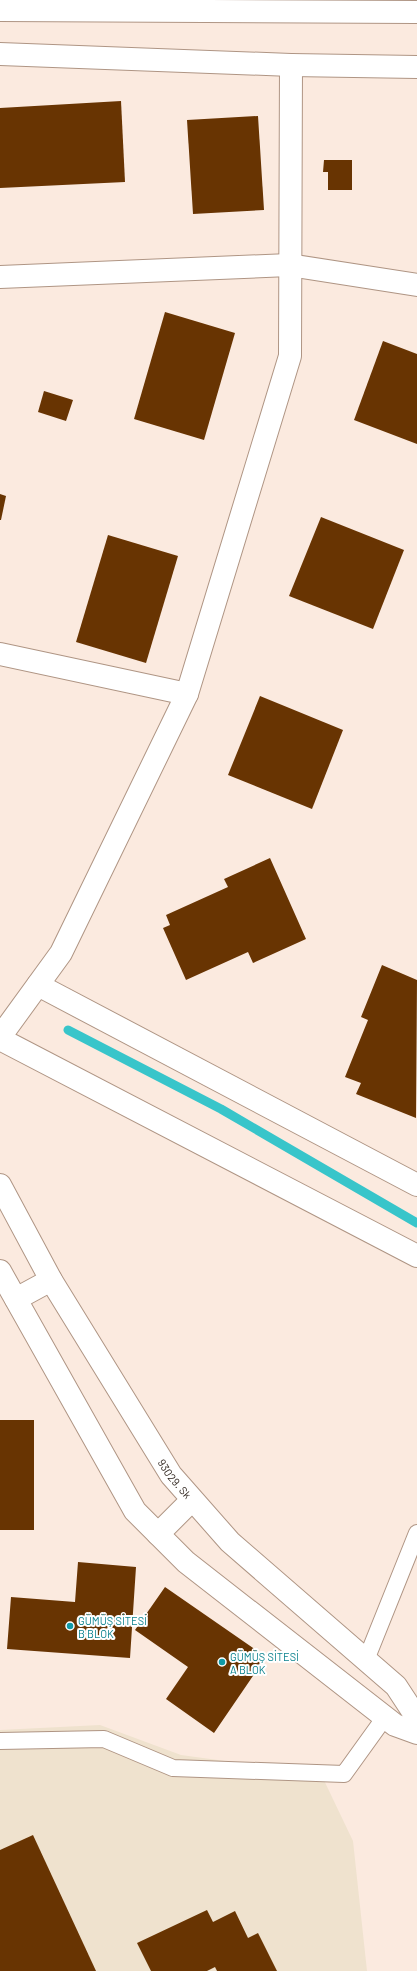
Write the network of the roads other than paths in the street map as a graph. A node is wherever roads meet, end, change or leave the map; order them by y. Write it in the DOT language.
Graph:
graph roads {
  1 [pos="242,6"];
  2 [pos="0,10"];
  3 [pos="417,12"];
  4 [pos="0,54"];
  5 [pos="291,65"];
  6 [pos="417,67"];
  7 [pos="289,265"];
  8 [pos="0,277"];
  9 [pos="417,286"];
  10 [pos="0,654"];
  11 [pos="187,694"];
  12 [pos="38,985"];
  13 [pos="0,1038"];
  14 [pos="417,1185"];
  15 [pos="0,1186"];
  16 [pos="417,1256"];
  17 [pos="0,1271"];
  18 [pos="51,1280"];
  19 [pos="16,1299"];
  20 [pos="192,1500"];
  21 [pos="417,1533"];
  22 [pos="158,1534"];
  23 [pos="366,1660"];
  24 [pos="385,1717"];
  25 [pos="417,1718"];
  26 [pos="417,1733"];
  27 [pos="0,1741"];
  1 -- 2 [label="street"];
  1 -- 3 [label="street"];
  4 -- 5 [label="street"];
  5 -- 6 [label="street"];
  5 -- 7 [label="street"];
  7 -- 8 [label="street"];
  7 -- 9 [label="street"];
  7 -- 11 [label="street"];
  10 -- 11 [label="street"];
  11 -- 12 [label="street"];
  12 -- 13 [label="street"];
  12 -- 14 [label="street"];
  13 -- 16 [label="street"];
  15 -- 18 [label="street, 93029. Sk"];
  17 -- 19 [label="street"];
  18 -- 19 [label="street"];
  18 -- 20 [label="street, 93029. Sk"];
  19 -- 22 [label="street"];
  20 -- 22 [label="street"];
  20 -- 23 [label="street, 93029. Sk"];
  21 -- 23 [label="lane"];
  22 -- 24 [label="street"];
  23 -- 25 [label="street, 93029. Sk"];
  24 -- 26 [label="street"];
  24 -- 27 [label="lane"];
}
